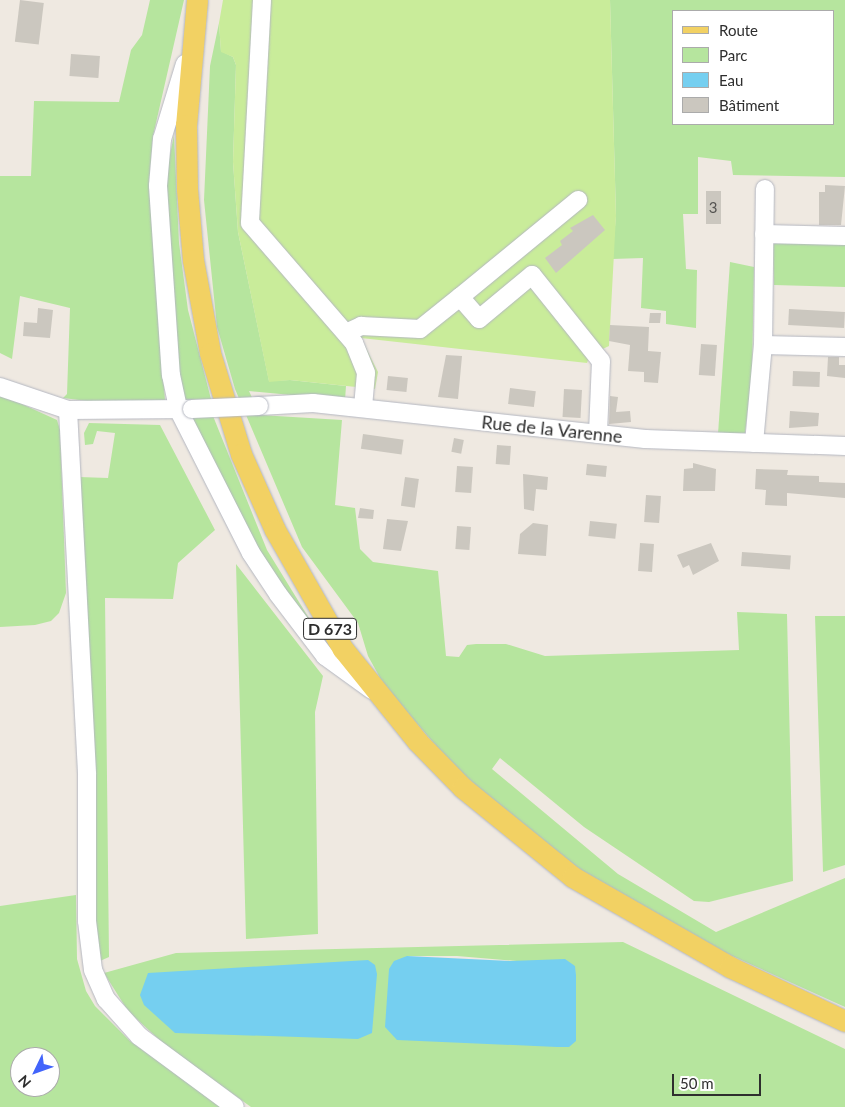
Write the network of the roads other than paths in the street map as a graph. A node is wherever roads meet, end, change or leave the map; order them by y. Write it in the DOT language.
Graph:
graph roads {
  1 [pos="197,0"];
  2 [pos="262,0"];
  3 [pos="190,46"];
  4 [pos="765,189"];
  5 [pos="578,200"];
  6 [pos="764,234"];
  7 [pos="845,236"];
  8 [pos="460,297"];
  9 [pos="346,334"];
  10 [pos="763,345"];
  11 [pos="845,347"];
  12 [pos="0,387"];
  13 [pos="363,408"];
  14 [pos="185,409"];
  15 [pos="68,410"];
  16 [pos="598,434"];
  17 [pos="754,443"];
  18 [pos="845,446"];
  19 [pos="374,692"];
  20 [pos="845,1021"];
  21 [pos="234,1107"];
  1 -- 3 [label="main road, D 673"];
  2 -- 9 [label="street"];
  3 -- 14 [label="street"];
  3 -- 19 [label="main road, D 673"];
  4 -- 6 [label="street"];
  5 -- 8 [label="street"];
  6 -- 7 [label="street"];
  6 -- 10 [label="street"];
  8 -- 9 [label="street"];
  8 -- 16 [label="street"];
  9 -- 13 [label="street"];
  10 -- 11 [label="street"];
  10 -- 17 [label="street"];
  12 -- 15 [label="street"];
  13 -- 14 [label="street, Rue de la Varenne, bridge"];
  13 -- 16 [label="street, Rue de la Varenne"];
  14 -- 15 [label="street"];
  14 -- 19 [label="street"];
  15 -- 21 [label="street"];
  16 -- 17 [label="street, Rue de la Varenne"];
  17 -- 18 [label="street, Rue de la Varenne"];
  19 -- 20 [label="main road, D 673"];
}
